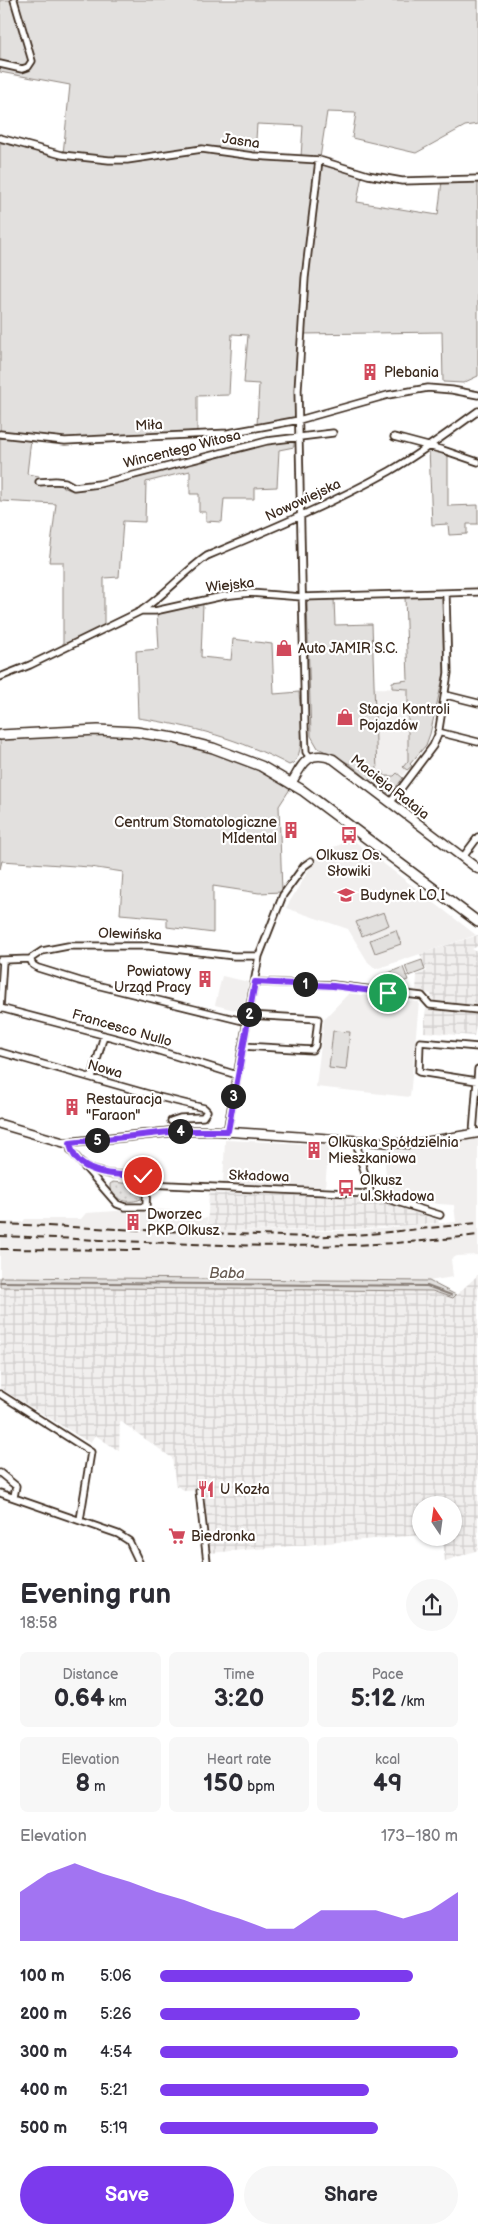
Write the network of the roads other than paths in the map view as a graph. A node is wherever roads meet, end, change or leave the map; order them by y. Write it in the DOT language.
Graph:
graph roads {
  1 [pos="14,0"];
  2 [pos="0,64"];
  3 [pos="0,138"];
  4 [pos="319,160"];
  5 [pos="478,179"];
  6 [pos="478,395"];
  7 [pos="478,411"];
  8 [pos="299,420"];
  9 [pos="333,433"];
  10 [pos="0,434"];
  11 [pos="298,437"];
  12 [pos="394,437"];
  13 [pos="429,446"];
  14 [pos="478,462"];
  15 [pos="39,482"];
  16 [pos="300,517"];
  17 [pos="478,592"];
  18 [pos="446,594"];
  19 [pos="302,596"];
  20 [pos="141,611"];
  21 [pos="0,677"];
  22 [pos="446,695"];
  23 [pos="478,703"];
  24 [pos="438,732"];
  25 [pos="0,735"];
  26 [pos="478,742"];
  27 [pos="310,757"];
  28 [pos="291,784"];
  29 [pos="390,803"];
  30 [pos="478,837"];
  31 [pos="463,857"];
  32 [pos="311,862"];
  33 [pos="478,869"];
  34 [pos="478,922"];
  35 [pos="259,956"];
  36 [pos="30,959"];
  37 [pos="1,960"];
  38 [pos="255,982"];
  39 [pos="0,1008"];
  40 [pos="478,1010"];
  41 [pos="248,1018"];
  42 [pos="104,1035"];
  43 [pos="242,1046"];
  44 [pos="478,1047"];
  45 [pos="0,1052"];
  46 [pos="478,1069"];
  47 [pos="237,1075"];
  48 [pos="92,1078"];
  49 [pos="476,1081"];
  50 [pos="171,1121"];
  51 [pos="0,1124"];
  52 [pos="228,1131"];
  53 [pos="475,1133"];
  54 [pos="357,1141"];
  55 [pos="70,1143"];
  56 [pos="85,1168"];
  57 [pos="147,1184"];
  58 [pos="371,1194"];
  59 [pos="440,1215"];
  60 [pos="0,1394"];
  61 [pos="0,1473"];
  62 [pos="199,1491"];
  63 [pos="0,1493"];
  64 [pos="14,1497"];
  65 [pos="80,1520"];
  66 [pos="140,1562"];
  67 [pos="207,1562"];
  1 -- 2 [label="street"];
  3 -- 4 [label="street, Jasna"];
  4 -- 5 [label="street, Jasna"];
  4 -- 8 [label="street"];
  6 -- 8 [label="street, Miła"];
  7 -- 13 [label="street, Nowowiejska"];
  8 -- 10 [label="street, Miła"];
  8 -- 11 [label="street"];
  9 -- 11 [label="street, Wincentego Witosa"];
  11 -- 15 [label="street, Wincentego Witosa"];
  11 -- 16 [label="street"];
  12 -- 13 [label="street"];
  13 -- 14 [label="street"];
  13 -- 16 [label="street, Nowowiejska"];
  16 -- 19 [label="street"];
  16 -- 20 [label="street, Nowowiejska"];
  17 -- 18 [label="street, Wiejska"];
  18 -- 19 [label="street, Wiejska"];
  18 -- 22 [label="street"];
  19 -- 20 [label="street, Wiejska"];
  19 -- 27 [label="street"];
  20 -- 21 [label="street, Wiejska"];
  22 -- 23 [label="street"];
  22 -- 24 [label="street"];
  24 -- 26 [label="street"];
  24 -- 29 [label="street"];
  25 -- 28 [label="main road"];
  27 -- 28 [label="street"];
  27 -- 29 [label="street, Macieja Rataja"];
  28 -- 34 [label="main road"];
  29 -- 31 [label="street, Macieja Rataja"];
  30 -- 31 [label="street"];
  31 -- 33 [label="street, Macieja Rataja"];
  32 -- 35 [label="street"];
  35 -- 36 [label="street, Olewińska"];
  35 -- 38 [label="street"];
  36 -- 37 [label="street, Olewińska"];
  36 -- 41 [label="street"];
  37 -- 39 [label="street"];
  38 -- 40 [label="street"];
  38 -- 41 [label="street"];
  39 -- 42 [label="street, Francesco Nullo"];
  41 -- 43 [label="street"];
  41 -- 43 [label="street"];
  42 -- 47 [label="street, Francesco Nullo"];
  42 -- 48 [label="street"];
  43 -- 47 [label="street"];
  44 -- 49 [label="street"];
  45 -- 48 [label="street, Nowa"];
  46 -- 49 [label="street"];
  47 -- 52 [label="street"];
  48 -- 50 [label="street, Nowa"];
  49 -- 53 [label="street"];
  51 -- 55 [label="street"];
  52 -- 54 [label="street"];
  52 -- 55 [label="street"];
  53 -- 54 [label="street"];
  54 -- 58 [label="street"];
  55 -- 56 [label="street"];
  56 -- 57 [label="street"];
  56 -- 57 [label="street"];
  57 -- 58 [label="street, Składowa"];
  58 -- 59 [label="street, Składowa"];
  60 -- 65 [label="street"];
  61 -- 64 [label="street"];
  62 -- 67 [label="street"];
  63 -- 64 [label="street"];
  64 -- 65 [label="street"];
  65 -- 66 [label="street"];
}
